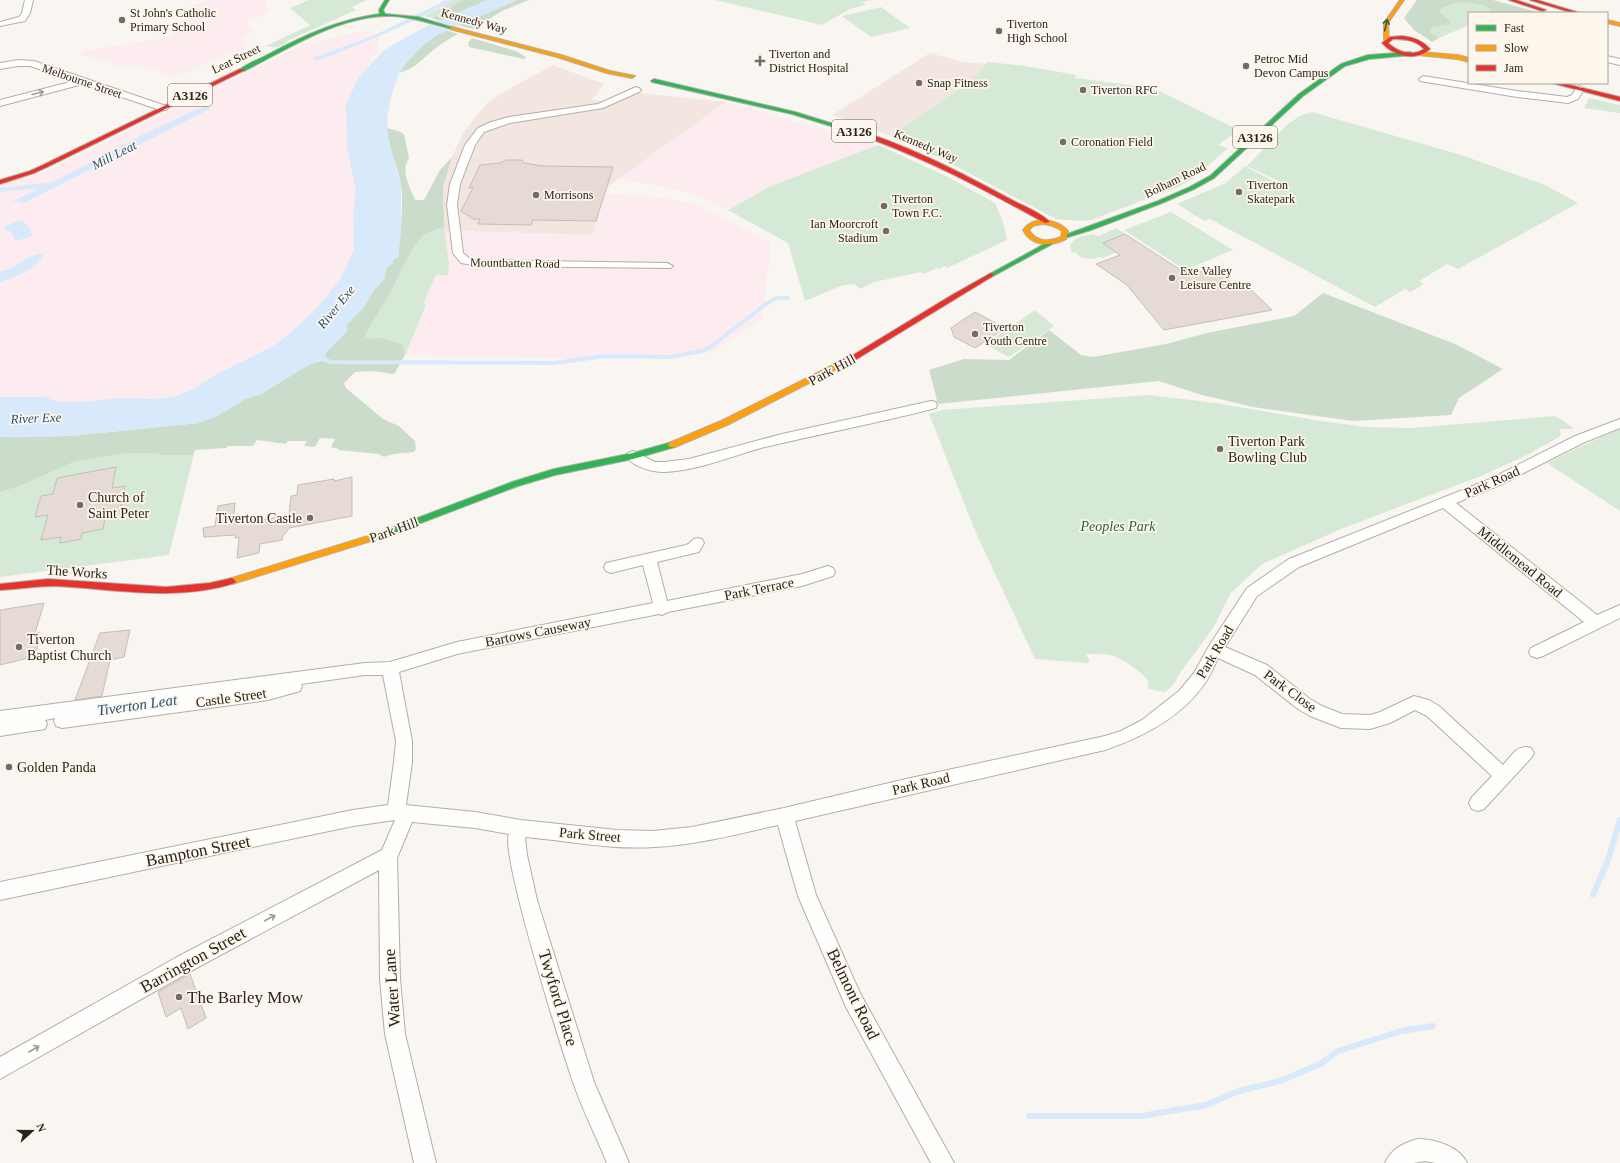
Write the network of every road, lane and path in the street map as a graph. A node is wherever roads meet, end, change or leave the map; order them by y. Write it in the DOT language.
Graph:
graph roads {
  1 [pos="29,0"];
  2 [pos="387,0"];
  3 [pos="1402,0"];
  4 [pos="1511,0"];
  5 [pos="1532,0"];
  6 [pos="1393,12"];
  7 [pos="1552,12"];
  8 [pos="1574,12"];
  9 [pos="383,15"];
  10 [pos="1608,21"];
  11 [pos="0,24"];
  12 [pos="1620,25"];
  13 [pos="1608,28"];
  14 [pos="1620,31"];
  15 [pos="1420,42"];
  16 [pos="1386,43"];
  17 [pos="511,44"];
  18 [pos="1410,54"];
  19 [pos="1420,54"];
  20 [pos="1457,57"];
  21 [pos="1608,58"];
  22 [pos="1468,60"];
  23 [pos="1620,62"];
  24 [pos="0,66"];
  25 [pos="1343,66"];
  26 [pos="1457,75"];
  27 [pos="632,76"];
  28 [pos="1424,79"];
  29 [pos="83,81"];
  30 [pos="654,81"];
  31 [pos="1450,84"];
  32 [pos="1559,84"];
  33 [pos="623,85"];
  34 [pos="641,89"];
  35 [pos="1580,89"];
  36 [pos="698,91"];
  37 [pos="1620,99"];
  38 [pos="0,103"];
  39 [pos="163,108"];
  40 [pos="582,108"];
  41 [pos="0,182"];
  42 [pos="1001,196"];
  43 [pos="1047,222"];
  44 [pos="1024,225"];
  45 [pos="1100,225"];
  46 [pos="1058,226"];
  47 [pos="1065,236"];
  48 [pos="1050,243"];
  49 [pos="1018,259"];
  50 [pos="667,266"];
  51 [pos="931,405"];
  52 [pos="1620,424"];
  53 [pos="633,456"];
  54 [pos="1446,502"];
  55 [pos="697,543"];
  56 [pos="649,559"];
  57 [pos="611,567"];
  58 [pos="828,572"];
  59 [pos="0,587"];
  60 [pos="153,591"];
  61 [pos="688,603"];
  62 [pos="662,609"];
  63 [pos="1620,611"];
  64 [pos="1596,622"];
  65 [pos="1215,650"];
  66 [pos="1537,652"];
  67 [pos="390,668"];
  68 [pos="317,676"];
  69 [pos="0,718"];
  70 [pos="0,729"];
  71 [pos="1525,753"];
  72 [pos="1503,776"];
  73 [pos="1478,803"];
  74 [pos="402,812"];
  75 [pos="784,816"];
  76 [pos="521,828"];
  77 [pos="388,858"];
  78 [pos="0,891"];
  79 [pos="0,1069"];
  80 [pos="425,1163"];
  81 [pos="618,1163"];
  82 [pos="943,1163"];
  83 [pos="1396,1163"];
  84 [pos="1456,1163"];
  1 -- 11 [label="street"];
  2 -- 9 [label="main road"];
  3 -- 6 [label="main road"];
  4 -- 7 [label="main road"];
  5 -- 8 [label="main road"];
  6 -- 15 [label="main road"];
  16 -- 6 [label="main road, one-way"];
  9 -- 17 [label="main road, Kennedy Way / A3126"];
  9 -- 39 [label="main road, Leat Street / A3126"];
  10 -- 12 [label="main road"];
  13 -- 14 [label="main road"];
  15 -- 16 [label="main road, Bolham Road"];
  15 -- 19 [label="main road"];
  15 -- 20 [label="main road"];
  16 -- 18 [label="main road"];
  16 -- 25 [label="main road, Bolham Road / A3126"];
  17 -- 27 [label="main road, Kennedy Way / A3126"];
  17 -- 33 [label="main road, Kennedy Way / A3126"];
  18 -- 19 [label="main road"];
  18 -- 25 [label="main road, Bolham Road / A3126"];
  19 -- 20 [label="main road"];
  20 -- 22 [label="main road"];
  21 -- 23 [label="street"];
  24 -- 29 [label="street, Melbourne Street"];
  25 -- 45 [label="main road, Bolham Road / A3126"];
  26 -- 31 [label="street"];
  27 -- 30 [label="main road, A3126"];
  27 -- 33 [label="main road"];
  28 -- 31 [label="street"];
  38 -- 29 [label="street, one-way"];
  29 -- 39 [label="street, Melbourne Street"];
  30 -- 34 [label="main road"];
  30 -- 36 [label="main road, Kennedy Way / A3126"];
  31 -- 35 [label="street"];
  32 -- 35 [label="main road"];
  33 -- 34 [label="main road, A3126"];
  33 -- 40 [label="street, Mountbatten Road"];
  34 -- 36 [label="main road, Kennedy Way / A3126"];
  34 -- 40 [label="street, Mountbatten Road"];
  35 -- 37 [label="main road"];
  36 -- 42 [label="main road, Kennedy Way / A3126"];
  39 -- 41 [label="main road, Leat Street / A3126"];
  40 -- 50 [label="street, Mountbatten Road"];
  42 -- 43 [label="main road, Kennedy Way / A3126"];
  42 -- 44 [label="main road, Kennedy Way / A3126"];
  43 -- 44 [label="main road"];
  43 -- 46 [label="main road, Kennedy Way"];
  44 -- 48 [label="main road"];
  44 -- 49 [label="main road"];
  45 -- 46 [label="main road, Bolham Road / A3126"];
  45 -- 47 [label="main road, Bolham Road / A3126"];
  46 -- 47 [label="main road"];
  47 -- 48 [label="main road, Bolham Road"];
  48 -- 49 [label="main road, Park Hill"];
  49 -- 53 [label="main road, Park Hill"];
  51 -- 53 [label="street"];
  52 -- 54 [label="street, Park Road"];
  53 -- 60 [label="main road, Park Hill"];
  54 -- 64 [label="street, Middlemead Road"];
  54 -- 65 [label="street, Park Road"];
  55 -- 56 [label="street"];
  56 -- 57 [label="street"];
  56 -- 62 [label="street"];
  58 -- 61 [label="street, Park Terrace"];
  59 -- 60 [label="main road, The Works"];
  61 -- 62 [label="street, Bartows Causeway"];
  62 -- 67 [label="street, Bartows Causeway"];
  63 -- 64 [label="street"];
  64 -- 66 [label="street"];
  65 -- 72 [label="street, Park Close"];
  65 -- 75 [label="street, Park Road"];
  67 -- 68 [label="street, Castle Street"];
  67 -- 74 [label="street, Water Lane"];
  68 -- 69 [label="street, Castle Street"];
  68 -- 70 [label="street, Castle Street"];
  71 -- 72 [label="street"];
  72 -- 73 [label="street"];
  74 -- 76 [label="street, Park Street"];
  74 -- 77 [label="street, Water Lane"];
  74 -- 78 [label="street, Bampton Street"];
  75 -- 76 [label="street, Park Street"];
  75 -- 82 [label="street, Belmont Road"];
  76 -- 81 [label="street, Twyford Place"];
  79 -- 77 [label="street, Barrington Street, one-way"];
  77 -- 80 [label="street, Water Lane"];
  83 -- 84 [label="street"];
}
